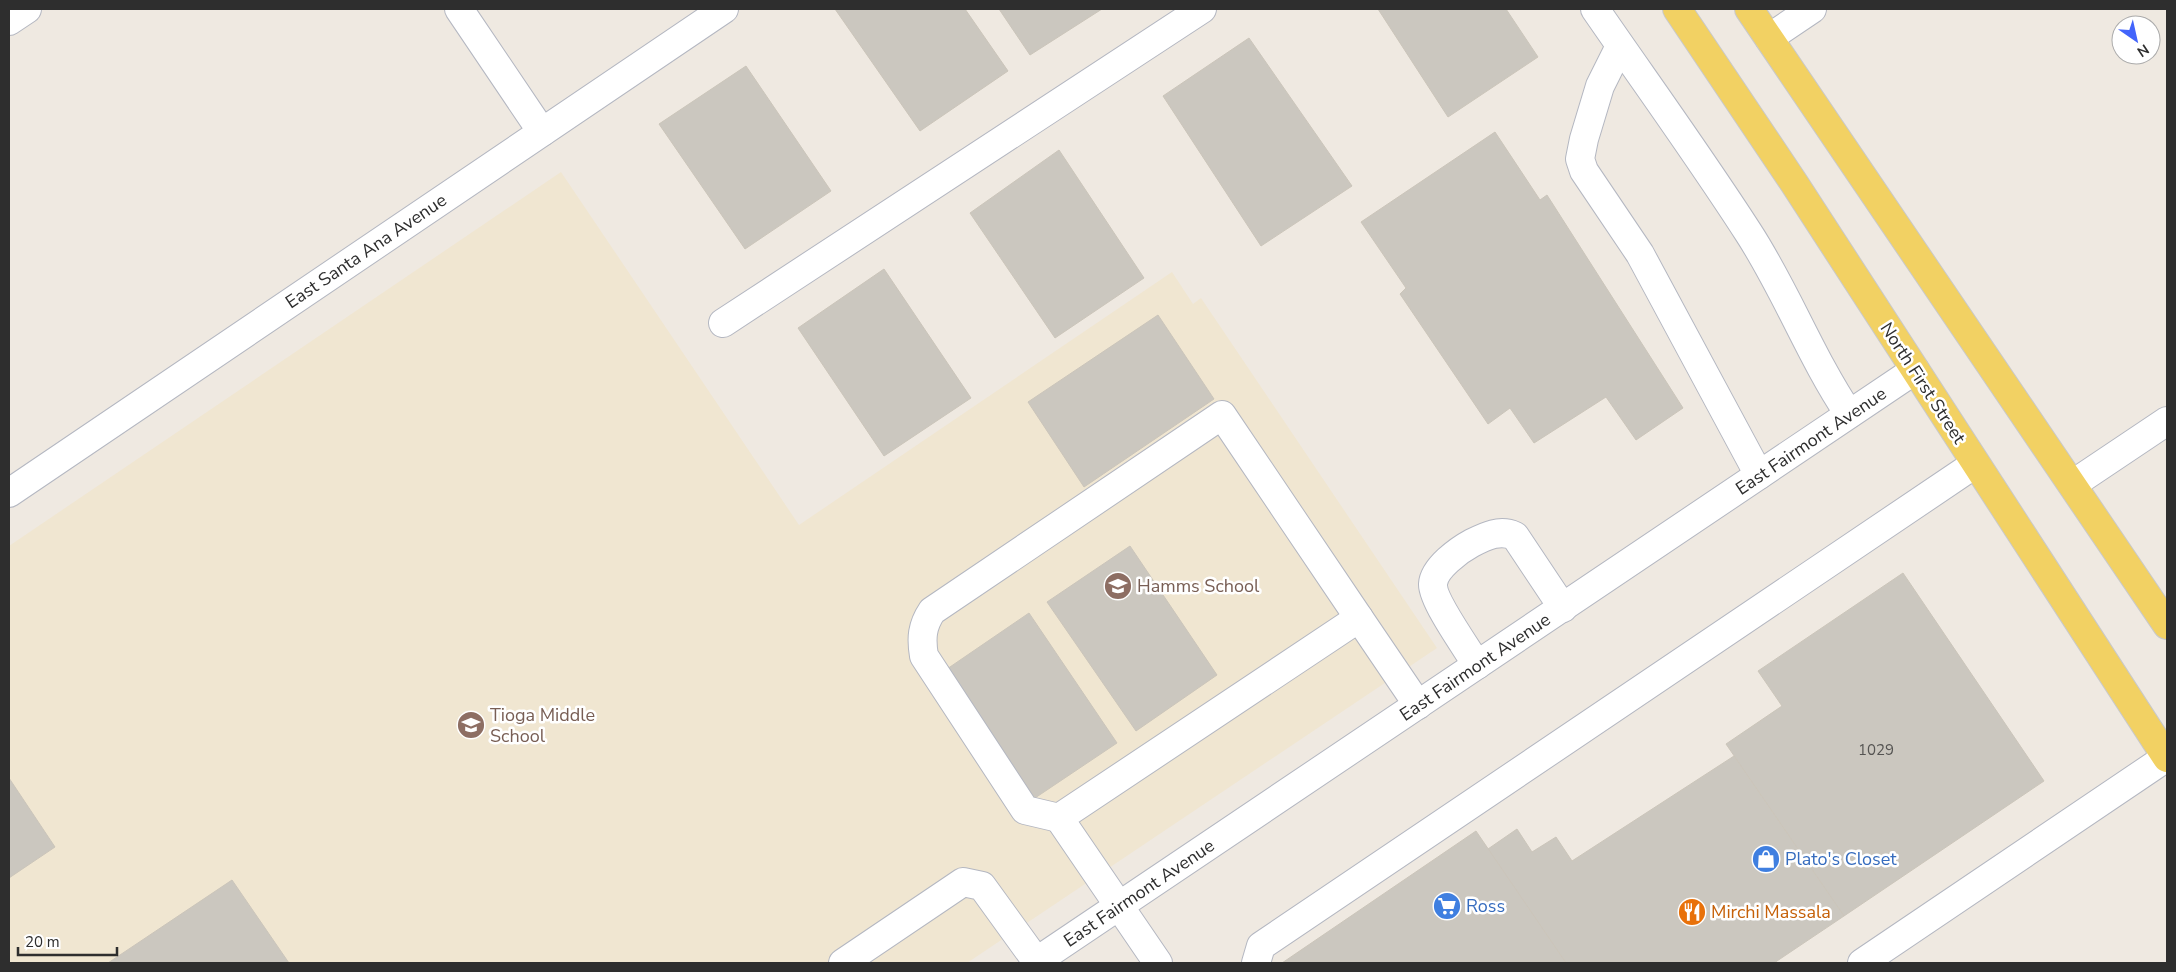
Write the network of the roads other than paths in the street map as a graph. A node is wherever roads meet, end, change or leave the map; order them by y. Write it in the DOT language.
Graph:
graph roads {
  1 [pos="27,9"];
  2 [pos="459,9"];
  3 [pos="724,9"];
  4 [pos="1202,9"];
  5 [pos="1595,9"];
  6 [pos="1678,9"];
  7 [pos="1749,9"];
  8 [pos="1812,9"];
  9 [pos="9,21"];
  10 [pos="1769,38"];
  11 [pos="1620,46"];
  12 [pos="542,132"];
  13 [pos="724,323"];
  14 [pos="1915,370"];
  15 [pos="1849,414"];
  16 [pos="2167,421"];
  17 [pos="1975,464"];
  18 [pos="1759,475"];
  19 [pos="2073,484"];
  20 [pos="9,493"];
  21 [pos="1563,608"];
  22 [pos="1359,618"];
  23 [pos="2167,625"];
  24 [pos="1477,665"];
  25 [pos="1418,705"];
  26 [pos="2167,758"];
  27 [pos="1058,818"];
  28 [pos="1120,906"];
  29 [pos="843,963"];
  30 [pos="1036,963"];
  31 [pos="1158,963"];
  32 [pos="1256,963"];
  33 [pos="1862,963"];
  1 -- 9 [label="street"];
  2 -- 12 [label="street"];
  3 -- 12 [label="street, East Santa Ana Avenue"];
  4 -- 13 [label="street"];
  5 -- 11 [label="street"];
  6 -- 14 [label="main road, North First Street"];
  7 -- 10 [label="main road"];
  8 -- 10 [label="street"];
  10 -- 19 [label="main road"];
  11 -- 15 [label="street"];
  11 -- 18 [label="street"];
  12 -- 20 [label="street, East Santa Ana Avenue"];
  14 -- 15 [label="street, East Fairmont Avenue"];
  14 -- 17 [label="main road, North First Street"];
  15 -- 18 [label="street, East Fairmont Avenue"];
  16 -- 19 [label="street"];
  17 -- 26 [label="main road, North First Street"];
  17 -- 32 [label="street"];
  18 -- 21 [label="street, East Fairmont Avenue"];
  19 -- 23 [label="main road"];
  21 -- 24 [label="street, East Fairmont Avenue"];
  21 -- 24 [label="street"];
  22 -- 25 [label="street"];
  22 -- 27 [label="street"];
  22 -- 27 [label="street"];
  24 -- 25 [label="street, East Fairmont Avenue"];
  25 -- 28 [label="street, East Fairmont Avenue"];
  26 -- 33 [label="street"];
  27 -- 28 [label="street"];
  28 -- 30 [label="street, East Fairmont Avenue"];
  28 -- 31 [label="street"];
  29 -- 30 [label="street"];
}
